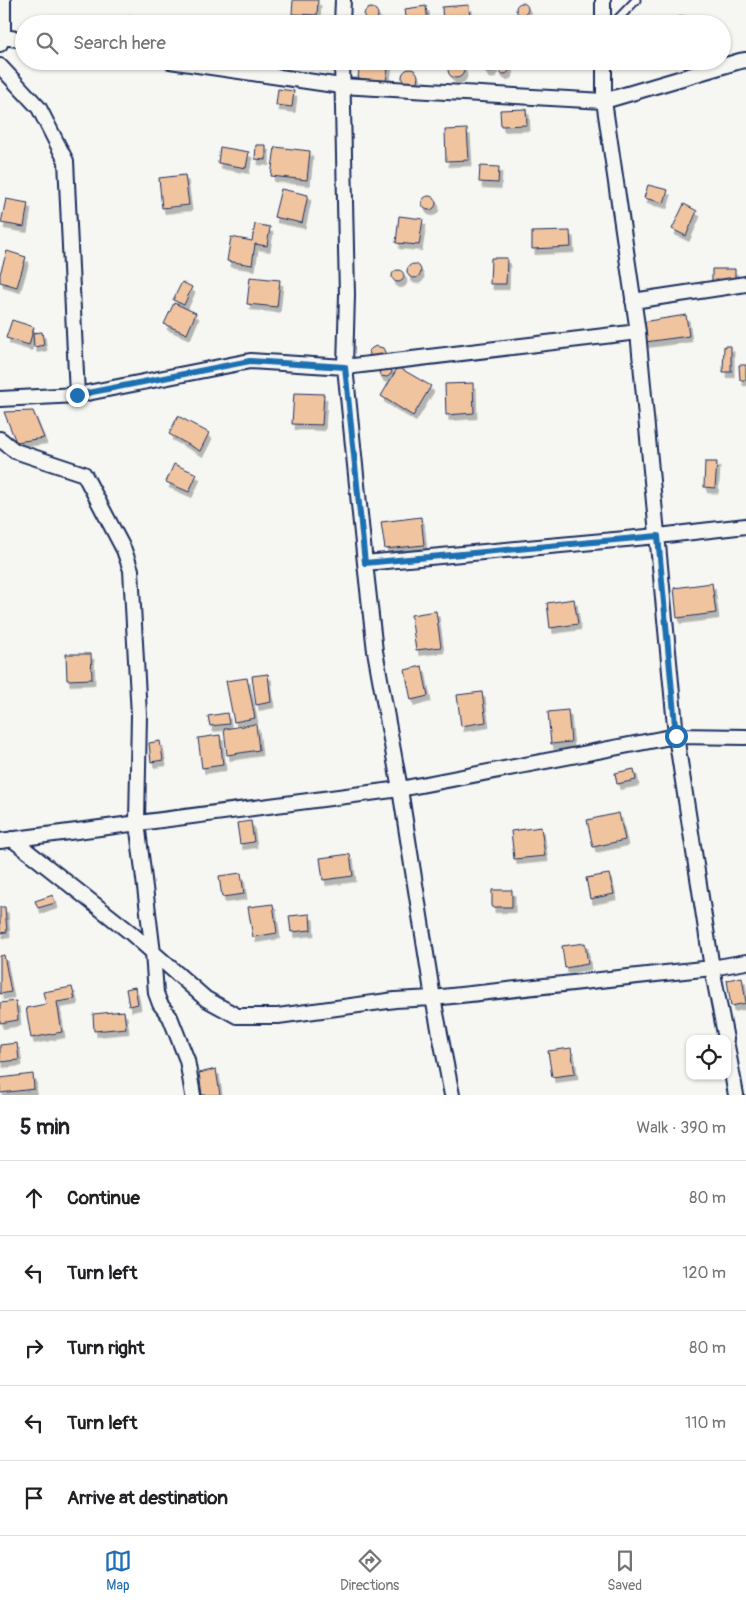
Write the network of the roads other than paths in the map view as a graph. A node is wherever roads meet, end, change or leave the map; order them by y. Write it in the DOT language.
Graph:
graph roads {
  1 [pos="3,0"];
  2 [pos="343,0"];
  3 [pos="603,0"];
  4 [pos="636,0"];
  5 [pos="342,15"];
  6 [pos="603,15"];
  7 [pos="622,15"];
  8 [pos="15,40"];
  9 [pos="2,41"];
  10 [pos="746,60"];
  11 [pos="731,64"];
  12 [pos="0,66"];
  13 [pos="232,70"];
  14 [pos="342,70"];
  15 [pos="604,70"];
  16 [pos="709,70"];
  17 [pos="341,86"];
  18 [pos="604,101"];
  19 [pos="746,284"];
  20 [pos="633,301"];
  21 [pos="638,332"];
  22 [pos="345,367"];
  23 [pos="77,395"];
  24 [pos="0,399"];
  25 [pos="0,439"];
  26 [pos="746,526"];
  27 [pos="658,536"];
  28 [pos="365,563"];
  29 [pos="676,736"];
  30 [pos="746,737"];
  31 [pos="400,789"];
  32 [pos="137,822"];
  33 [pos="6,840"];
  34 [pos="153,953"];
  35 [pos="746,962"];
  36 [pos="712,968"];
  37 [pos="433,998"];
  38 [pos="725,1035"];
  39 [pos="731,1068"];
  40 [pos="194,1095"];
  41 [pos="452,1095"];
  42 [pos="736,1095"];
  1 -- 9 [label="street"];
  2 -- 5 [label="street"];
  3 -- 6 [label="street"];
  4 -- 7 [label="lane"];
  8 -- 9 [label="street"];
  10 -- 11 [label="street"];
  12 -- 23 [label="street"];
  13 -- 17 [label="street"];
  14 -- 17 [label="street"];
  15 -- 18 [label="street"];
  16 -- 18 [label="street"];
  17 -- 18 [label="street"];
  17 -- 22 [label="street"];
  18 -- 20 [label="street"];
  19 -- 20 [label="street"];
  20 -- 21 [label="street"];
  21 -- 22 [label="street"];
  21 -- 27 [label="street"];
  22 -- 23 [label="street"];
  22 -- 28 [label="street"];
  23 -- 24 [label="street"];
  25 -- 32 [label="street"];
  26 -- 27 [label="street"];
  27 -- 28 [label="street"];
  27 -- 29 [label="street"];
  28 -- 31 [label="street"];
  29 -- 30 [label="street"];
  29 -- 31 [label="street"];
  29 -- 36 [label="street"];
  31 -- 32 [label="street"];
  31 -- 37 [label="street"];
  32 -- 33 [label="street"];
  32 -- 34 [label="street"];
  33 -- 34 [label="street"];
  34 -- 37 [label="street"];
  34 -- 40 [label="street"];
  35 -- 36 [label="street"];
  36 -- 37 [label="street"];
  36 -- 38 [label="street"];
  37 -- 41 [label="street"];
  39 -- 42 [label="street"];
}
